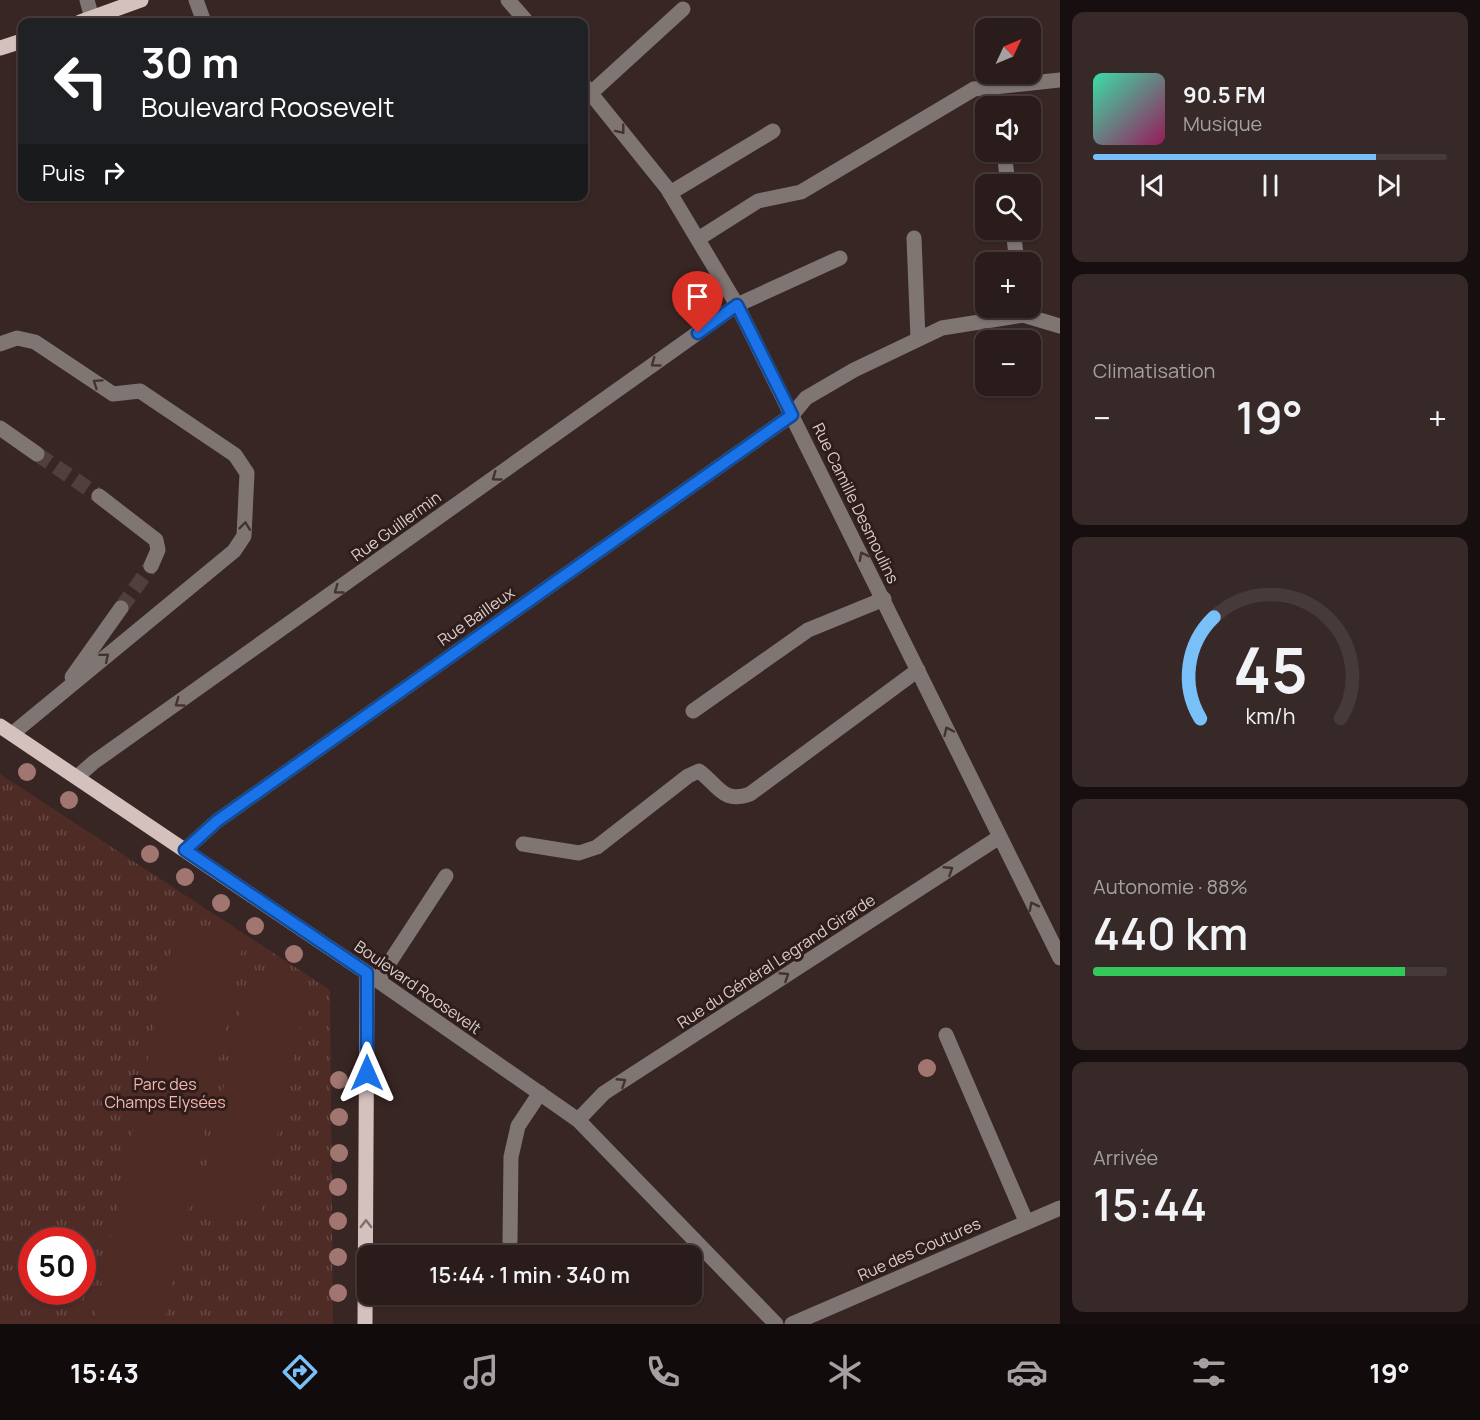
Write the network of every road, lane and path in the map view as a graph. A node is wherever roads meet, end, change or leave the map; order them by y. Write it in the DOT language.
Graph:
graph roads {
  1 [pos="87,0"];
  2 [pos="141,0"];
  3 [pos="196,0"];
  4 [pos="508,0"];
  5 [pos="683,9"];
  6 [pos="86,18"];
  7 [pos="92,18"];
  8 [pos="203,18"];
  9 [pos="524,18"];
  10 [pos="18,42"];
  11 [pos="0,48"];
  12 [pos="1060,80"];
  13 [pos="588,88"];
  14 [pos="588,90"];
  15 [pos="773,131"];
  16 [pos="670,193"];
  17 [pos="914,238"];
  18 [pos="698,239"];
  19 [pos="840,258"];
  20 [pos="737,305"];
  21 [pos="990,318"];
  22 [pos="1040,318"];
  23 [pos="1060,326"];
  24 [pos="918,339"];
  25 [pos="0,344"];
  26 [pos="792,415"];
  27 [pos="0,428"];
  28 [pos="37,454"];
  29 [pos="99,496"];
  30 [pos="151,566"];
  31 [pos="884,599"];
  32 [pos="121,608"];
  33 [pos="918,670"];
  34 [pos="60,694"];
  35 [pos="693,711"];
  36 [pos="6,730"];
  37 [pos="77,777"];
  38 [pos="998,838"];
  39 [pos="523,844"];
  40 [pos="185,850"];
  41 [pos="446,876"];
  42 [pos="1060,958"];
  43 [pos="372,977"];
  44 [pos="946,1035"];
  45 [pos="540,1094"];
  46 [pos="578,1120"];
  47 [pos="1060,1208"];
  48 [pos="1026,1221"];
  49 [pos="510,1241"];
  50 [pos="365,1324"];
  51 [pos="776,1324"];
  52 [pos="792,1324"];
  1 -- 6 [label="street"];
  2 -- 7 [label="main road"];
  3 -- 8 [label="street"];
  4 -- 9 [label="street"];
  5 -- 13 [label="street"];
  10 -- 11 [label="main road"];
  12 -- 18 [label="street"];
  14 -- 16 [label="street, Rue Camille Desmoulins, one-way"];
  15 -- 16 [label="street"];
  16 -- 18 [label="street, Rue Camille Desmoulins"];
  17 -- 24 [label="street"];
  18 -- 20 [label="street, Rue Camille Desmoulins"];
  19 -- 20 [label="street, Rue Guillermin"];
  20 -- 26 [label="street, Rue Camille Desmoulins"];
  20 -- 37 [label="street, Rue Guillermin, one-way"];
  21 -- 24 [label="street, Rue Bailleux"];
  22 -- 23 [label="street"];
  24 -- 26 [label="street, Rue Bailleux"];
  34 -- 25 [label="street, one-way"];
  31 -- 26 [label="street, Rue Camille Desmoulins, one-way"];
  26 -- 40 [label="street, Rue Bailleux"];
  27 -- 28 [label="street"];
  29 -- 30 [label="street"];
  31 -- 33 [label="street, Rue Camille Desmoulins"];
  31 -- 35 [label="street"];
  32 -- 34 [label="street"];
  38 -- 33 [label="street, Rue Camille Desmoulins, one-way"];
  33 -- 39 [label="street"];
  34 -- 36 [label="street"];
  36 -- 37 [label="main road, Boulevard Roosevelt"];
  37 -- 40 [label="main road, Boulevard Roosevelt"];
  42 -- 38 [label="street, Rue Camille Desmoulins, one-way"];
  46 -- 38 [label="street, Rue du Général Legrand Girarde, one-way"];
  40 -- 43 [label="main road, Boulevard Roosevelt"];
  41 -- 43 [label="street"];
  43 -- 45 [label="street, Boulevard Roosevelt"];
  50 -- 43 [label="main road, one-way"];
  44 -- 48 [label="street"];
  45 -- 46 [label="street, Boulevard Roosevelt"];
  45 -- 49 [label="street"];
  46 -- 51 [label="street, Boulevard Roosevelt"];
  47 -- 48 [label="street, Rue des Coutures"];
  48 -- 52 [label="street, Rue des Coutures"];
}
